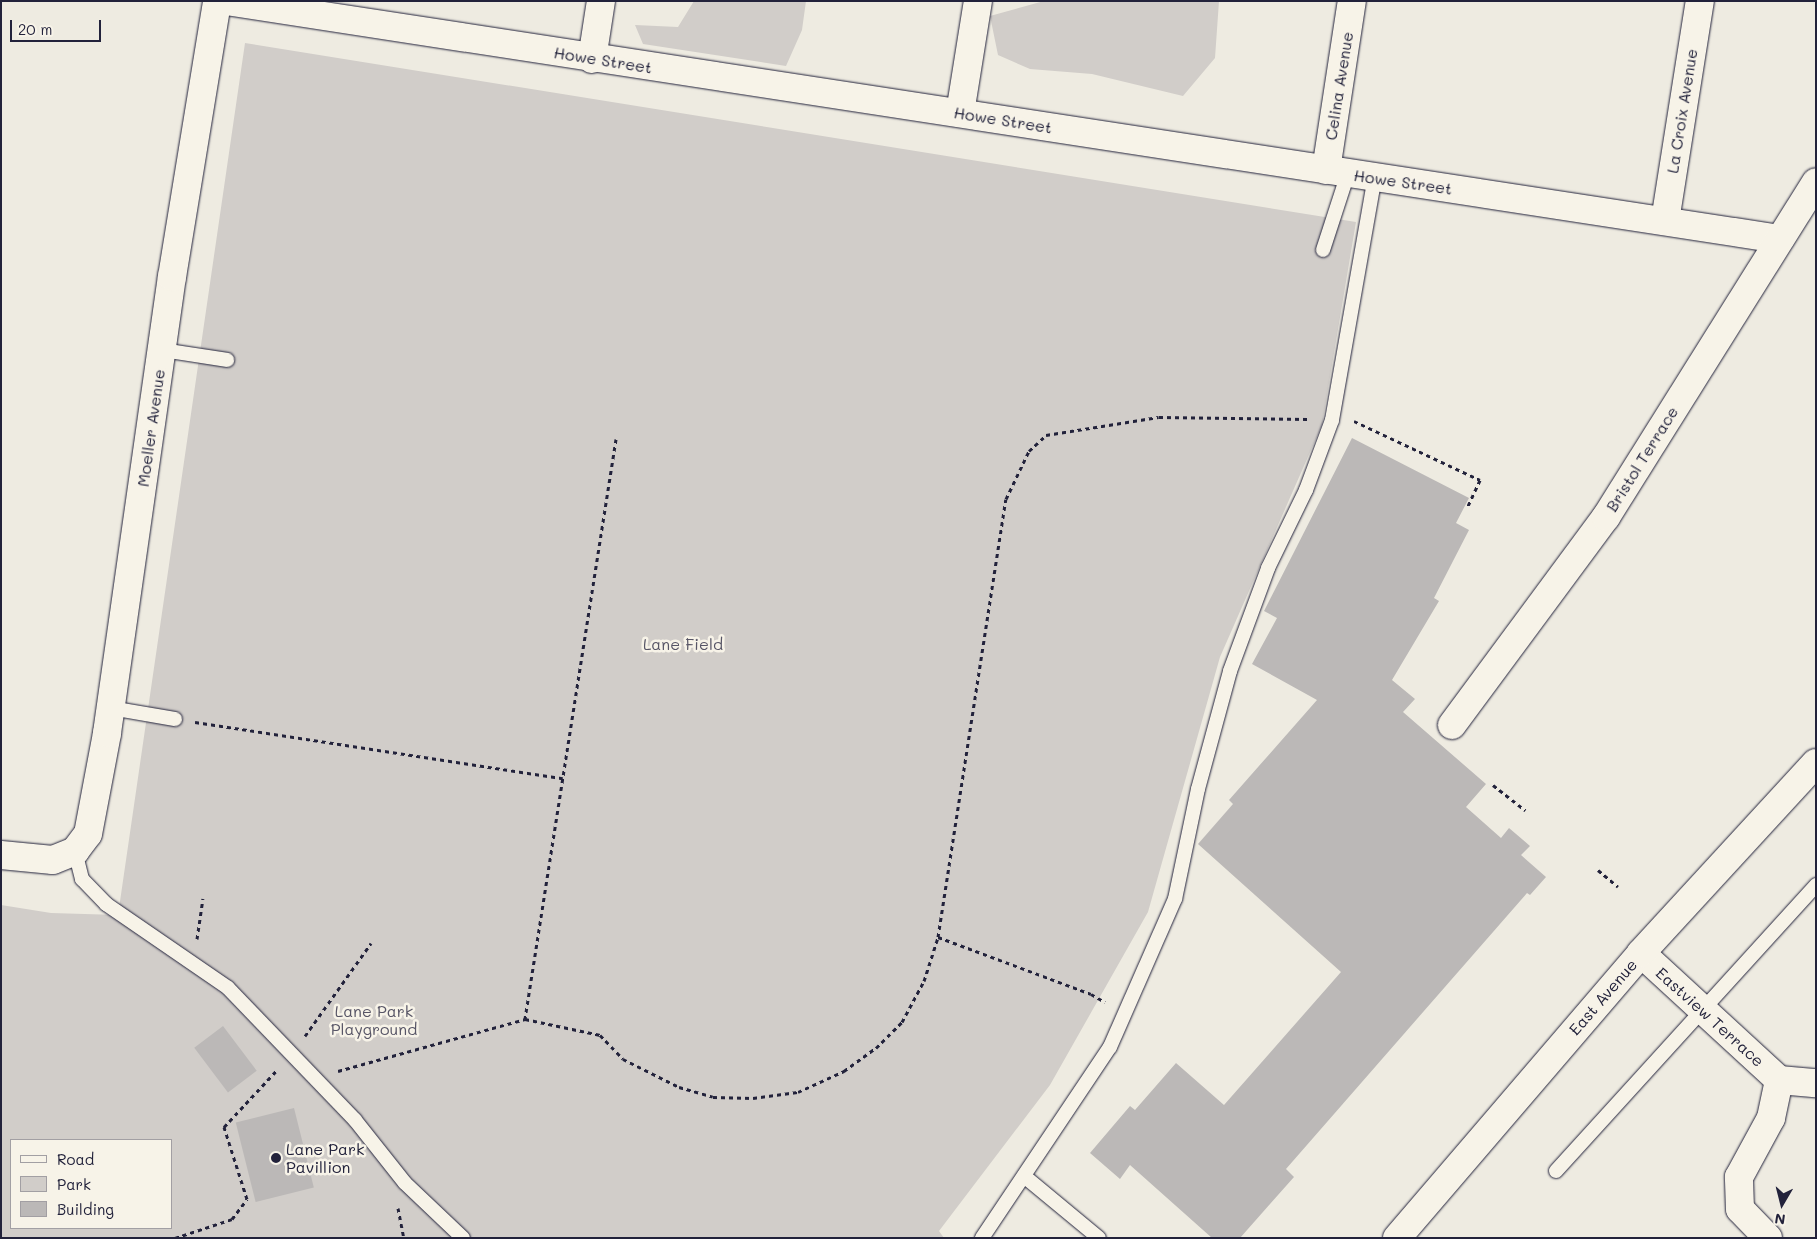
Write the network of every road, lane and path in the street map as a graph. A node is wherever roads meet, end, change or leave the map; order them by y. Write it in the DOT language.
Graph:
graph roads {
  1 [pos="217,1"];
  2 [pos="226,1"];
  3 [pos="601,1"];
  4 [pos="978,1"];
  5 [pos="1352,1"];
  6 [pos="1700,1"];
  7 [pos="592,59"];
  8 [pos="960,113"];
  9 [pos="1337,172"];
  10 [pos="1375,177"];
  11 [pos="1816,182"];
  12 [pos="1665,221"];
  13 [pos="1780,239"];
  14 [pos="1323,250"];
  15 [pos="162,350"];
  16 [pos="227,360"];
  17 [pos="1332,420"];
  18 [pos="616,439"];
  19 [pos="1468,506"];
  20 [pos="111,708"];
  21 [pos="175,719"];
  22 [pos="1452,725"];
  23 [pos="1816,763"];
  24 [pos="563,778"];
  25 [pos="1493,785"];
  26 [pos="1525,810"];
  27 [pos="75,851"];
  28 [pos="1,855"];
  29 [pos="1598,870"];
  30 [pos="1816,884"];
  31 [pos="1618,887"];
  32 [pos="203,898"];
  33 [pos="938,937"];
  34 [pos="371,943"];
  35 [pos="1641,953"];
  36 [pos="193,962"];
  37 [pos="1701,1011"];
  38 [pos="1124,1015"];
  39 [pos="525,1019"];
  40 [pos="291,1056"];
  41 [pos="312,1079"];
  42 [pos="1779,1080"];
  43 [pos="1816,1083"];
  44 [pos="1556,1171"];
  45 [pos="1024,1176"];
  46 [pos="175,1238"];
  47 [pos="463,1238"];
  48 [pos="982,1238"];
  49 [pos="1099,1238"];
  50 [pos="1398,1238"];
  51 [pos="1768,1238"];
  1 -- 15 [label="street, Moeller Avenue"];
  2 -- 7 [label="street, Howe Street"];
  3 -- 7 [label="street"];
  4 -- 8 [label="street"];
  5 -- 9 [label="street, Celina Avenue"];
  6 -- 12 [label="street, La Croix Avenue"];
  7 -- 8 [label="street, Howe Street"];
  8 -- 9 [label="street, Howe Street"];
  9 -- 10 [label="street, Howe Street"];
  9 -- 14 [label="lane"];
  10 -- 12 [label="street, Howe Street"];
  10 -- 17 [label="lane"];
  11 -- 13 [label="street, Bristol Terrace"];
  12 -- 13 [label="street, Howe Street"];
  13 -- 22 [label="street, Bristol Terrace"];
  15 -- 16 [label="lane"];
  15 -- 20 [label="street, Moeller Avenue"];
  17 -- 19 [label="path"];
  17 -- 33 [label="path"];
  17 -- 38 [label="lane"];
  18 -- 24 [label="path"];
  20 -- 21 [label="lane"];
  20 -- 27 [label="street, Moeller Avenue"];
  21 -- 24 [label="path"];
  23 -- 35 [label="street, East Avenue"];
  24 -- 39 [label="path"];
  25 -- 26 [label="path"];
  27 -- 28 [label="street"];
  27 -- 36 [label="lane"];
  29 -- 31 [label="path"];
  30 -- 37 [label="lane"];
  32 -- 36 [label="path"];
  33 -- 38 [label="path"];
  33 -- 39 [label="path"];
  34 -- 40 [label="path"];
  35 -- 37 [label="street, Eastview Terrace"];
  35 -- 50 [label="street, East Avenue"];
  36 -- 40 [label="lane"];
  37 -- 42 [label="street, Eastview Terrace"];
  37 -- 44 [label="lane"];
  38 -- 45 [label="lane"];
  39 -- 41 [label="path"];
  40 -- 41 [label="lane"];
  40 -- 46 [label="path"];
  41 -- 47 [label="lane"];
  42 -- 43 [label="street, Eastview Terrace"];
  42 -- 51 [label="street, Eastview Terrace"];
  45 -- 48 [label="lane"];
  45 -- 49 [label="lane"];
}
